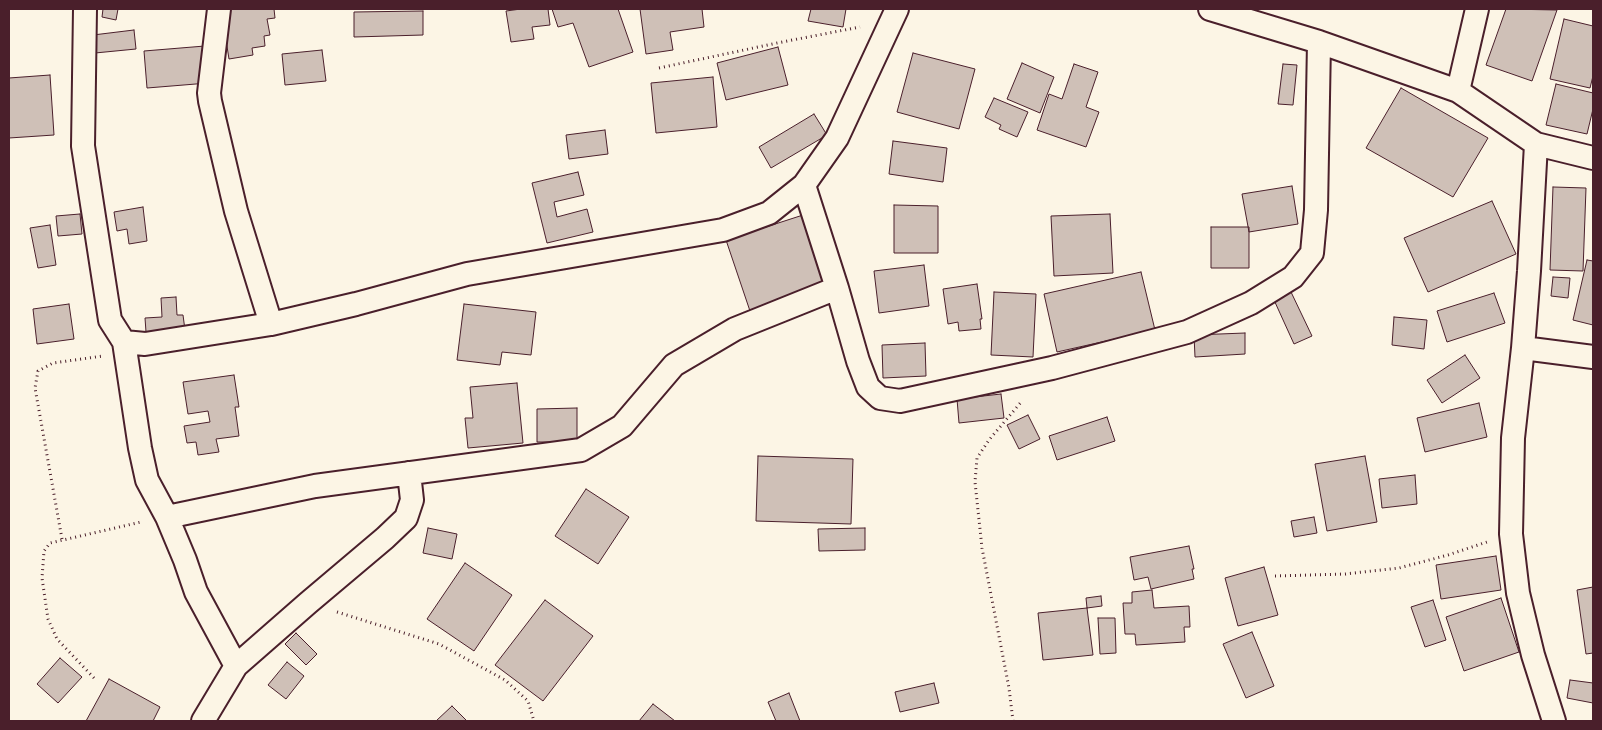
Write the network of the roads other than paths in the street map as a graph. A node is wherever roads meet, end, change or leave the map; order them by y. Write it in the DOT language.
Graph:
graph roads {
  1 [pos="85,9"];
  2 [pos="219,9"];
  3 [pos="1210,9"];
  4 [pos="1477,9"];
  5 [pos="895,15"];
  6 [pos="1319,42"];
  7 [pos="1458,91"];
  8 [pos="1536,144"];
  9 [pos="1593,158"];
  10 [pos="804,186"];
  11 [pos="837,288"];
  12 [pos="270,324"];
  13 [pos="124,348"];
  14 [pos="1523,348"];
  15 [pos="1593,357"];
  16 [pos="409,473"];
  17 [pos="166,517"];
  18 [pos="236,666"];
  19 [pos="203,721"];
  20 [pos="1554,721"];
  1 -- 13 [label="street"];
  2 -- 12 [label="street"];
  3 -- 6 [label="street"];
  4 -- 7 [label="street"];
  5 -- 10 [label="street"];
  6 -- 7 [label="street"];
  6 -- 11 [label="street"];
  7 -- 8 [label="street"];
  8 -- 9 [label="street"];
  8 -- 14 [label="street"];
  10 -- 11 [label="street"];
  10 -- 12 [label="street"];
  11 -- 16 [label="street"];
  12 -- 13 [label="street"];
  13 -- 17 [label="street"];
  14 -- 15 [label="street"];
  14 -- 20 [label="street"];
  16 -- 17 [label="street"];
  16 -- 18 [label="street"];
  17 -- 18 [label="street"];
  18 -- 19 [label="street"];
}
